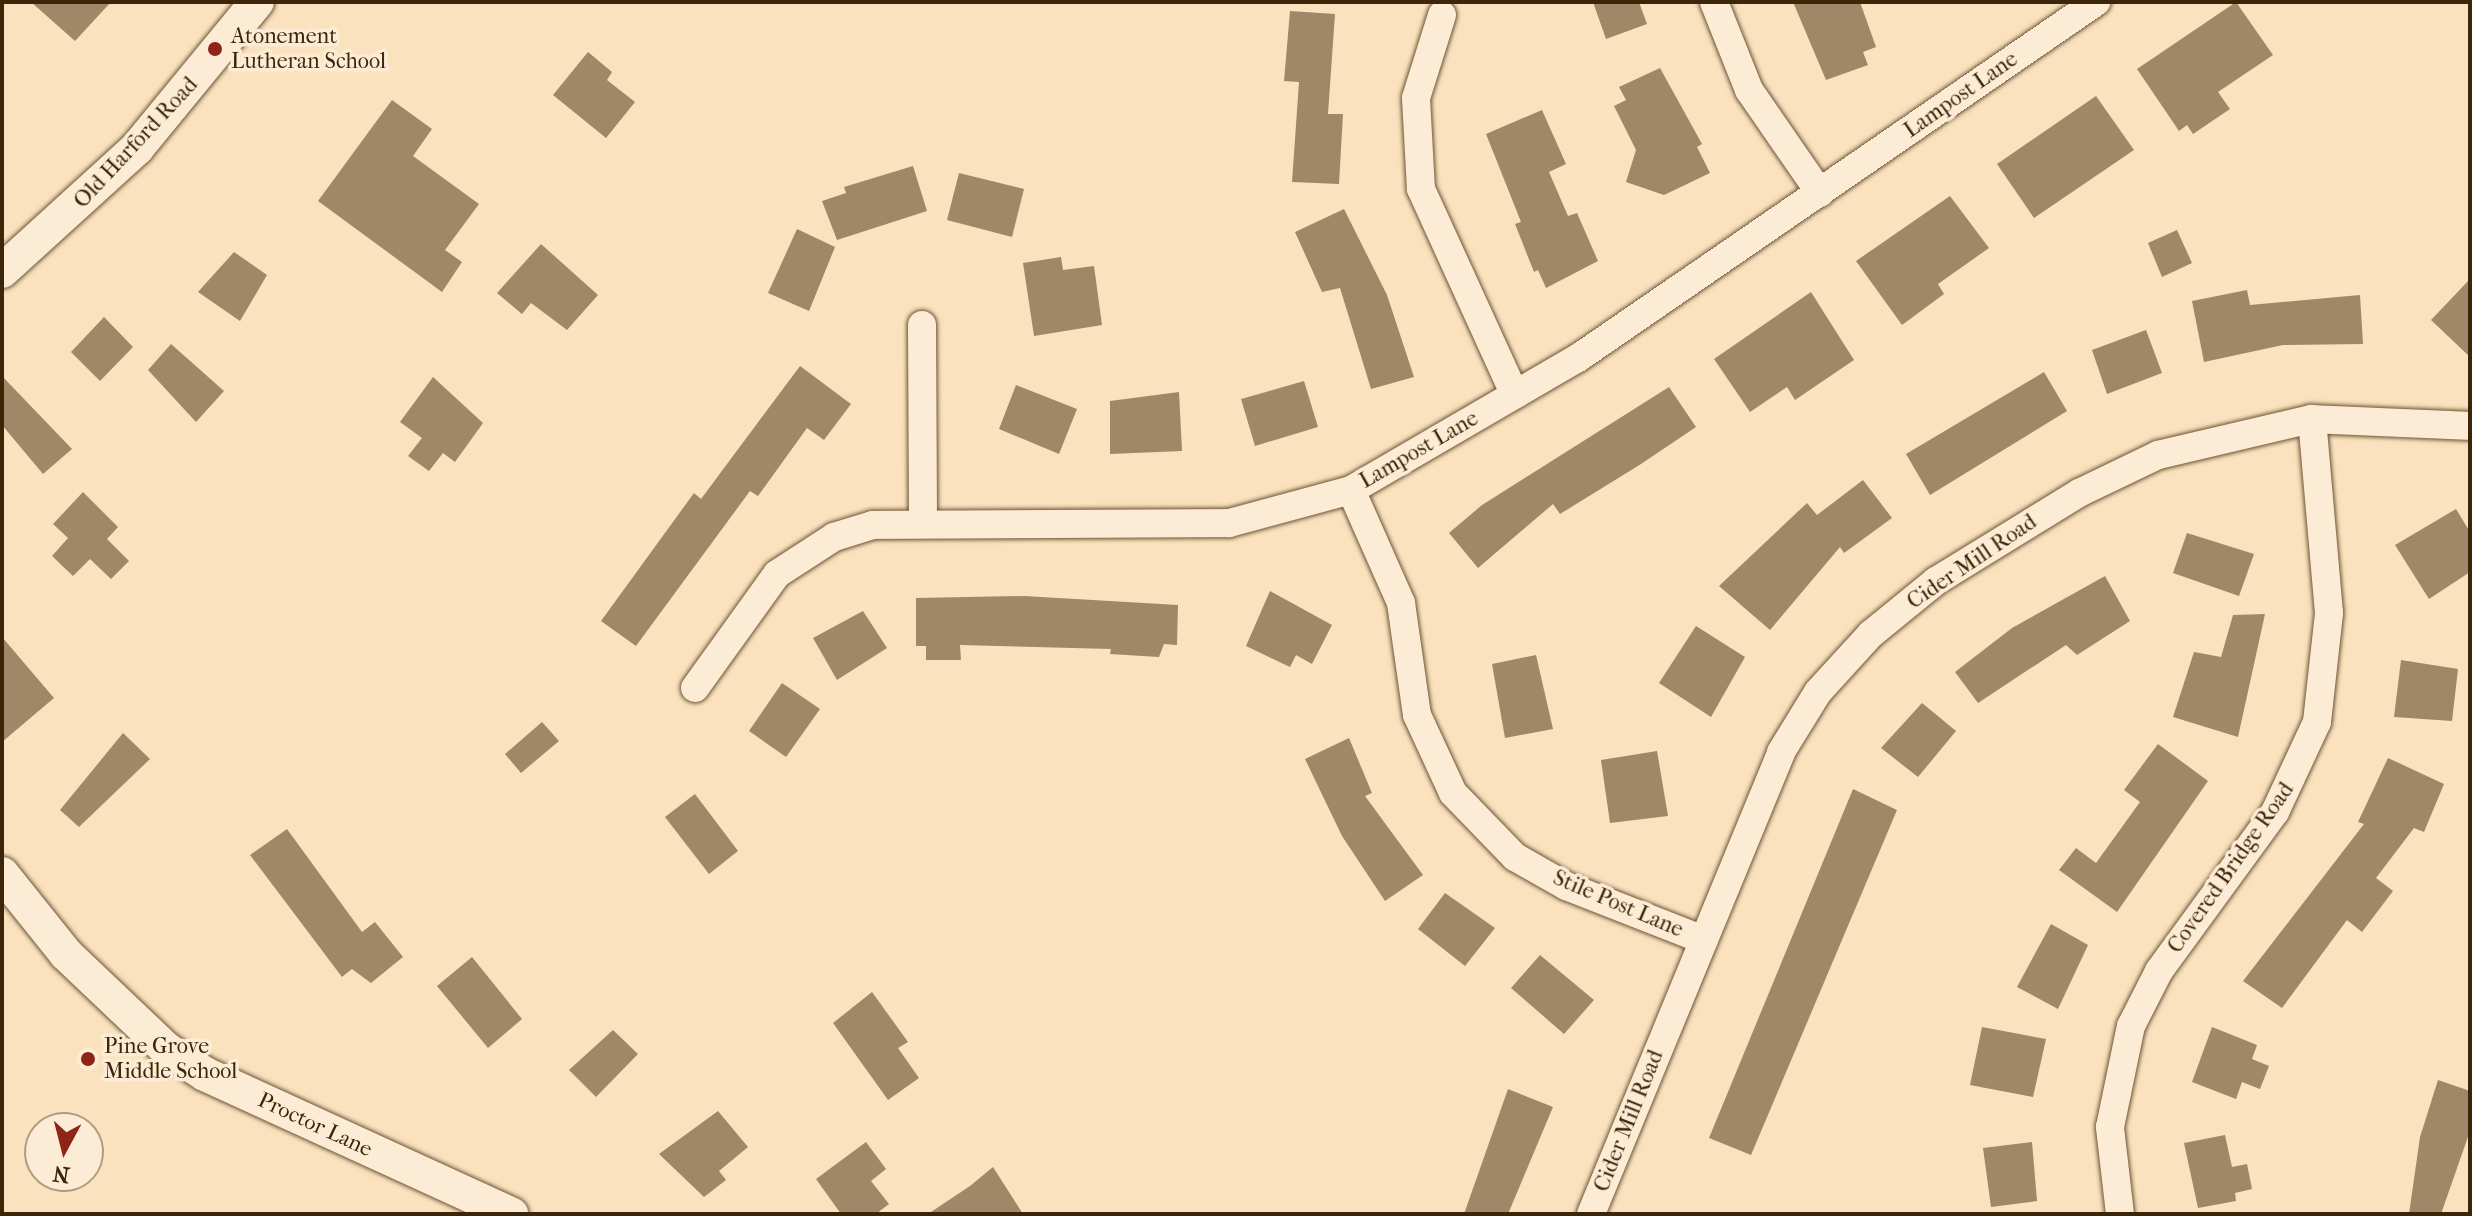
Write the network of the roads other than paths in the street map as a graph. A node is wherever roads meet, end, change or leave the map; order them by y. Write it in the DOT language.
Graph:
graph roads {
  1 [pos="257,2"];
  2 [pos="1714,2"];
  3 [pos="2096,2"];
  4 [pos="1442,15"];
  5 [pos="1820,193"];
  6 [pos="2,271"];
  7 [pos="922,325"];
  8 [pos="1515,395"];
  9 [pos="2312,419"];
  10 [pos="2470,426"];
  11 [pos="1351,490"];
  12 [pos="923,521"];
  13 [pos="695,688"];
  14 [pos="2,874"];
  15 [pos="1704,940"];
  16 [pos="511,1214"];
  17 [pos="1591,1214"];
  18 [pos="2120,1214"];
  1 -- 6 [label="street, Old Harford Road"];
  2 -- 5 [label="street"];
  3 -- 5 [label="street, Lampost Lane"];
  4 -- 8 [label="street"];
  5 -- 8 [label="street, Lampost Lane"];
  7 -- 12 [label="street"];
  8 -- 11 [label="street, Lampost Lane"];
  9 -- 10 [label="street, Cider Mill Road"];
  9 -- 15 [label="street, Cider Mill Road"];
  9 -- 18 [label="street, Covered Bridge Road"];
  11 -- 12 [label="street, Lampost Lane"];
  11 -- 15 [label="street, Stile Post Lane"];
  12 -- 13 [label="street, Lampost Lane"];
  14 -- 16 [label="street, Proctor Lane"];
  15 -- 17 [label="street, Cider Mill Road"];
}
